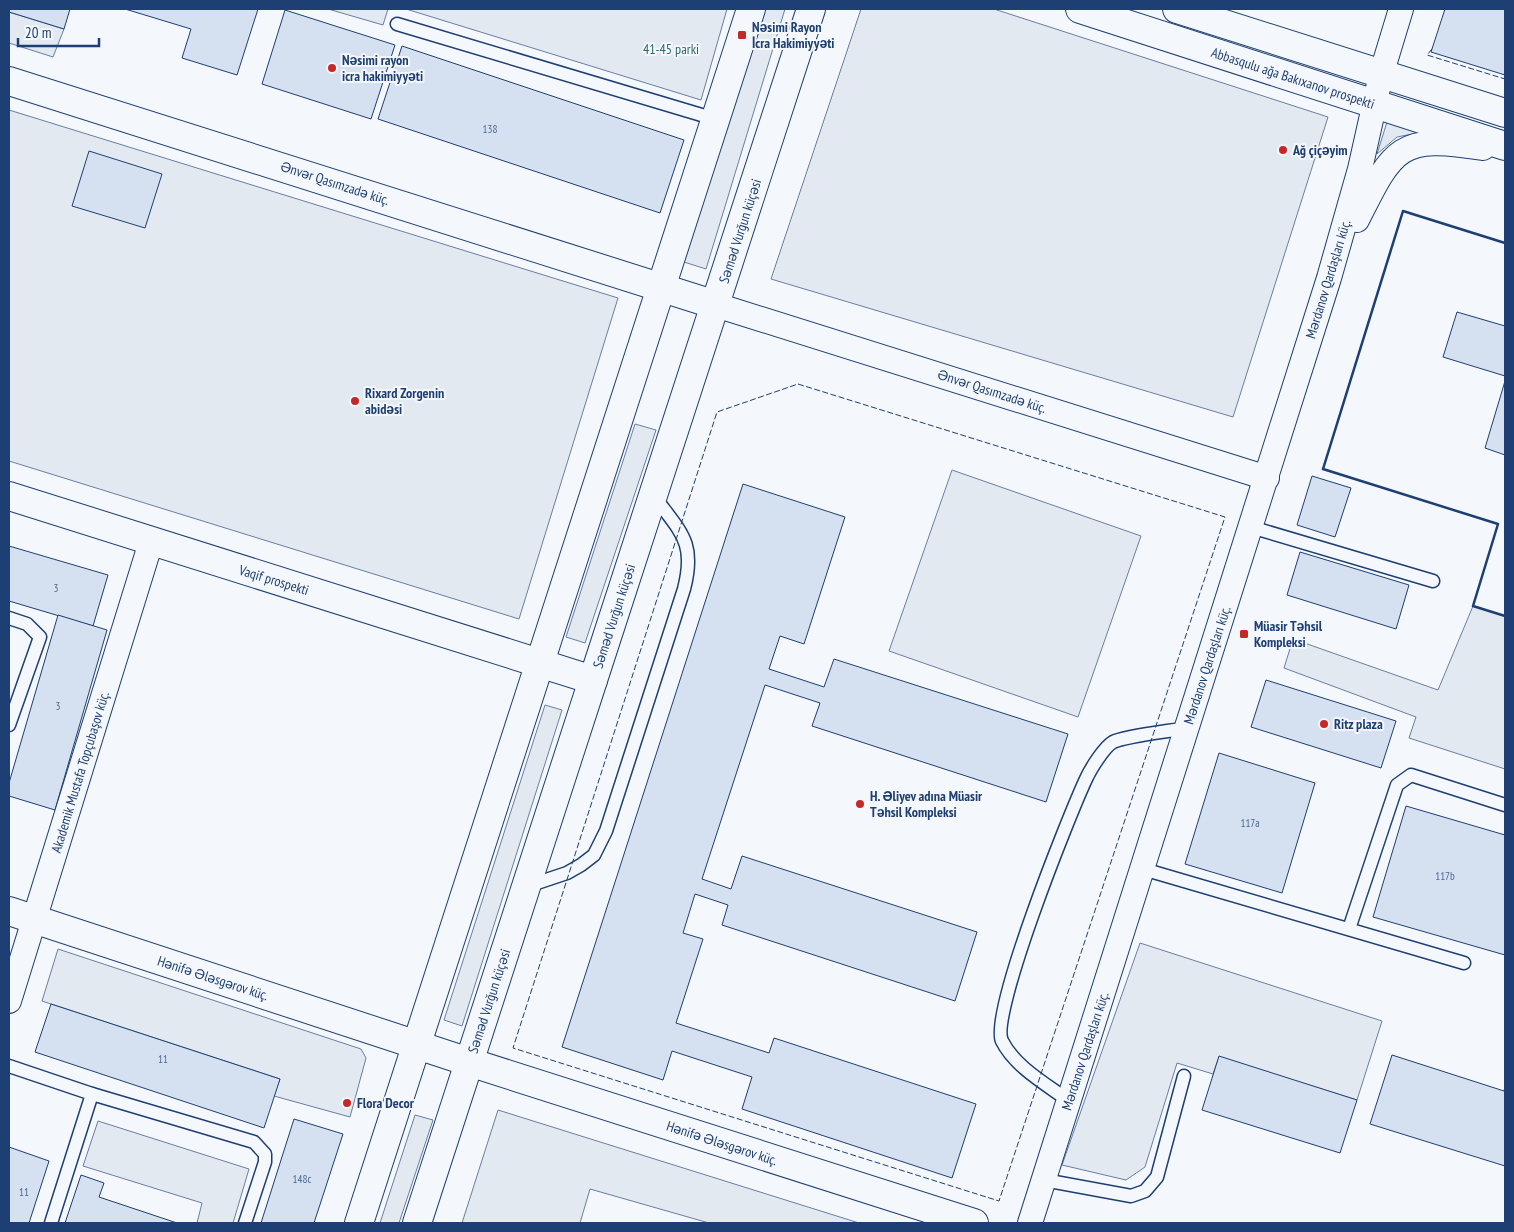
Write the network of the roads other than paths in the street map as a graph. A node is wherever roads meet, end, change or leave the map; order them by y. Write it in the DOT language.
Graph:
graph roads {
  1 [pos="751,9"];
  2 [pos="811,9"];
  3 [pos="1080,9"];
  4 [pos="1177,9"];
  5 [pos="1401,9"];
  6 [pos="397,24"];
  7 [pos="1381,75"];
  8 [pos="9,81"];
  9 [pos="1374,104"];
  10 [pos="1505,113"];
  11 [pos="715,120"];
  12 [pos="1505,146"];
  13 [pos="1505,152"];
  14 [pos="1329,278"];
  15 [pos="661,288"];
  16 [pos="716,305"];
  17 [pos="1267,478"];
  18 [pos="9,496"];
  19 [pos="654,496"];
  20 [pos="1251,527"];
  21 [pos="151,542"];
  22 [pos="1432,581"];
  23 [pos="9,618"];
  24 [pos="539,664"];
  25 [pos="593,680"];
  26 [pos="9,725"];
  27 [pos="1187,728"];
  28 [pos="1505,805"];
  29 [pos="1143,869"];
  30 [pos="525,887"];
  31 [pos="9,911"];
  32 [pos="35,920"];
  33 [pos="1349,929"];
  34 [pos="1464,963"];
  35 [pos="9,1001"];
  36 [pos="417,1045"];
  37 [pos="469,1062"];
  38 [pos="9,1066"];
  39 [pos="1184,1076"];
  40 [pos="92,1094"];
  41 [pos="1069,1101"];
  42 [pos="1044,1180"];
  43 [pos="51,1223"];
  44 [pos="245,1223"];
  45 [pos="359,1223"];
  46 [pos="417,1223"];
  47 [pos="974,1223"];
  48 [pos="1030,1223"];
  1 -- 11 [label="main road"];
  2 -- 16 [label="main road, Səməd Vurğun küçəsi"];
  3 -- 9 [label="main road, Abbasqulu ağa Bakıxanov prospekti"];
  4 -- 7 [label="main road"];
  5 -- 7 [label="street"];
  6 -- 11 [label="lane"];
  7 -- 9 [label="street, Mərdanov Qardaşları küç."];
  7 -- 10 [label="main road"];
  8 -- 15 [label="main road, Ənvər Qasımzadə küç."];
  9 -- 12 [label="main road, Abbasqulu ağa Bakıxanov prospekti"];
  9 -- 14 [label="street, Mərdanov Qardaşları küç."];
  11 -- 15 [label="main road"];
  13 -- 14 [label="street"];
  14 -- 17 [label="street, Mərdanov Qardaşları küç."];
  15 -- 16 [label="main road, Ənvər Qasımzadə küç."];
  15 -- 24 [label="main road"];
  16 -- 17 [label="street, Ənvər Qasımzadə küç."];
  16 -- 19 [label="main road, Səməd Vurğun küçəsi"];
  17 -- 20 [label="street, Mərdanov Qardaşları küç."];
  18 -- 21 [label="main road, Vaqif prospekti"];
  19 -- 25 [label="main road, Səməd Vurğun küçəsi"];
  19 -- 30 [label="lane"];
  20 -- 22 [label="lane"];
  20 -- 27 [label="street, Mərdanov Qardaşları küç."];
  21 -- 24 [label="main road, Vaqif prospekti"];
  21 -- 32 [label="street, Akademik Mustafa Topçubaşov küç."];
  23 -- 26 [label="lane"];
  24 -- 25 [label="main road, Vaqif prospekti"];
  24 -- 36 [label="main road"];
  25 -- 30 [label="main road, Səməd Vurğun küçəsi"];
  27 -- 29 [label="street, Mərdanov Qardaşları küç."];
  27 -- 41 [label="lane"];
  28 -- 33 [label="lane"];
  29 -- 33 [label="lane"];
  29 -- 41 [label="street, Mərdanov Qardaşları küç."];
  30 -- 37 [label="main road, Səməd Vurğun küçəsi"];
  31 -- 32 [label="main road, Hənifə Ələsgərov küç."];
  32 -- 35 [label="street, Akademik Mustafa Topçubaşov küç."];
  32 -- 36 [label="main road, Hənifə Ələsgərov küç."];
  33 -- 34 [label="lane"];
  36 -- 37 [label="main road, Hənifə Ələsgərov küç."];
  36 -- 45 [label="main road"];
  37 -- 46 [label="main road, Səməd Vurğun küçəsi"];
  37 -- 47 [label="main road, Hənifə Ələsgərov küç."];
  38 -- 40 [label="lane"];
  39 -- 42 [label="lane"];
  40 -- 43 [label="lane"];
  40 -- 44 [label="lane"];
  41 -- 42 [label="street, Mərdanov Qardaşları küç."];
  42 -- 48 [label="street, Mərdanov Qardaşları küç."];
}
